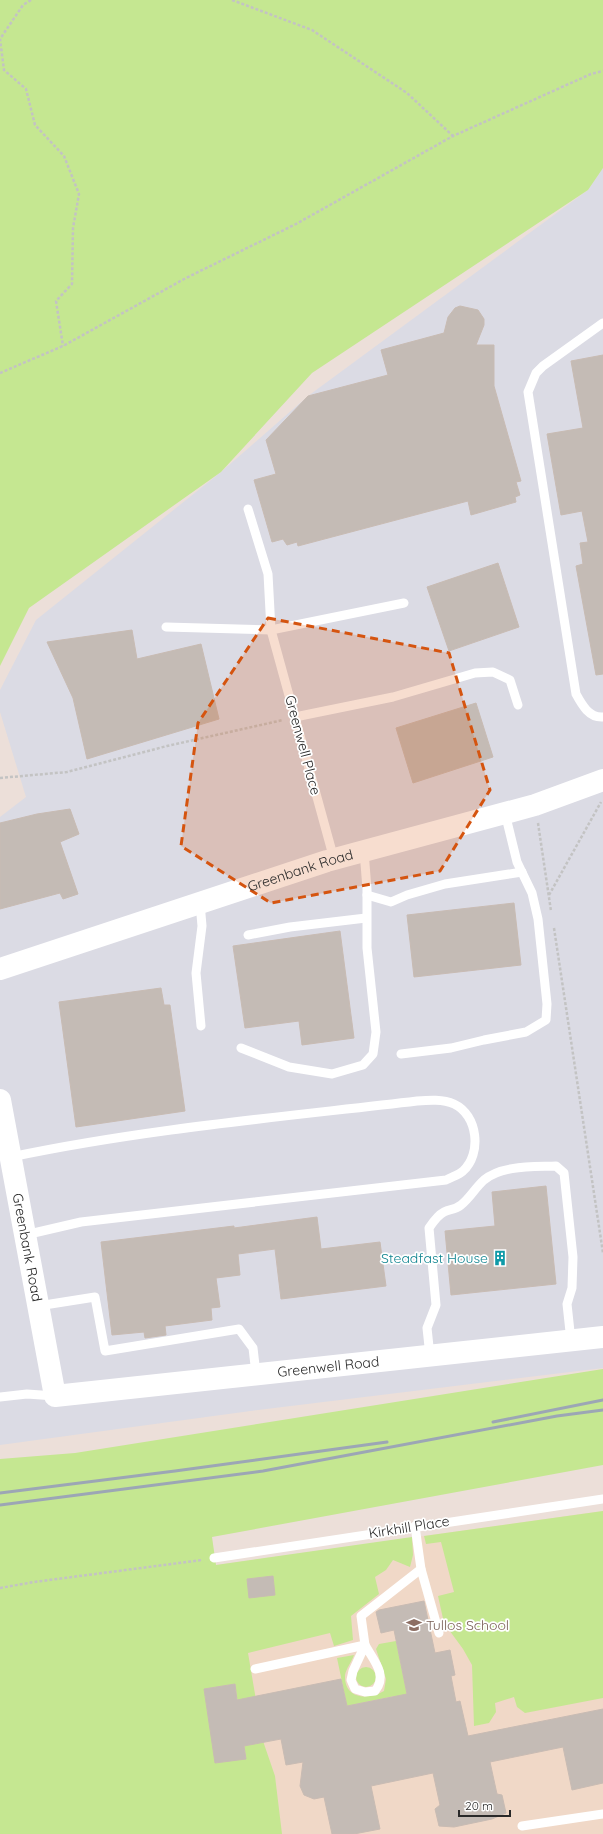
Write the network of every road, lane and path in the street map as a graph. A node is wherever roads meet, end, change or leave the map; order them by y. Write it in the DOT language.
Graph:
graph roads {
  1 [pos="31,0"];
  2 [pos="232,0"];
  3 [pos="603,71"];
  4 [pos="452,136"];
  5 [pos="603,323"];
  6 [pos="63,346"];
  7 [pos="0,373"];
  8 [pos="248,509"];
  9 [pos="404,603"];
  10 [pos="166,627"];
  11 [pos="271,630"];
  12 [pos="518,705"];
  13 [pos="295,717"];
  14 [pos="603,717"];
  15 [pos="0,778"];
  16 [pos="603,780"];
  17 [pos="603,799"];
  18 [pos="535,805"];
  19 [pos="505,813"];
  20 [pos="364,851"];
  21 [pos="334,859"];
  22 [pos="522,872"];
  23 [pos="367,895"];
  24 [pos="549,896"];
  25 [pos="200,903"];
  26 [pos="366,918"];
  27 [pos="552,919"];
  28 [pos="553,927"];
  29 [pos="248,935"];
  30 [pos="0,969"];
  31 [pos="200,1026"];
  32 [pos="242,1048"];
  33 [pos="401,1054"];
  34 [pos="0,1100"];
  35 [pos="10,1166"];
  36 [pos="25,1235"];
  37 [pos="603,1253"];
  38 [pos="38,1306"];
  39 [pos="603,1337"];
  40 [pos="571,1341"];
  41 [pos="430,1356"];
  42 [pos="256,1374"];
  43 [pos="55,1396"];
  44 [pos="0,1397"];
  45 [pos="603,1499"];
  46 [pos="416,1526"];
  47 [pos="214,1558"];
  48 [pos="422,1569"];
  49 [pos="0,1588"];
  50 [pos="439,1633"];
  51 [pos="365,1645"];
  52 [pos="254,1668"];
  53 [pos="603,1814"];
  54 [pos="522,1826"];
  1 -- 6 [label="path"];
  2 -- 4 [label="path"];
  3 -- 4 [label="path"];
  4 -- 6 [label="path"];
  5 -- 14 [label="lane"];
  6 -- 7 [label="path"];
  8 -- 11 [label="lane, Greenwell Place"];
  9 -- 11 [label="lane"];
  10 -- 11 [label="lane"];
  11 -- 13 [label="lane, Greenwell Place"];
  12 -- 13 [label="lane"];
  13 -- 15 [label="path"];
  13 -- 21 [label="lane, Greenwell Place"];
  16 -- 18 [label="street, Greenbank Road"];
  17 -- 24 [label="path"];
  18 -- 19 [label="street, Greenbank Road"];
  18 -- 24 [label="path"];
  19 -- 20 [label="street, Greenbank Road"];
  19 -- 22 [label="lane"];
  20 -- 21 [label="street, Greenbank Road"];
  20 -- 23 [label="lane"];
  21 -- 25 [label="street, Greenbank Road"];
  22 -- 23 [label="lane"];
  22 -- 33 [label="lane"];
  23 -- 26 [label="lane"];
  24 -- 27 [label="path"];
  25 -- 30 [label="street, Greenbank Road"];
  25 -- 31 [label="lane"];
  26 -- 29 [label="lane"];
  26 -- 32 [label="lane"];
  28 -- 37 [label="path"];
  34 -- 35 [label="street, Greenbank Road"];
  35 -- 36 [label="street, Greenbank Road"];
  35 -- 36 [label="lane"];
  36 -- 38 [label="street, Greenbank Road"];
  38 -- 42 [label="lane"];
  38 -- 43 [label="street, Greenbank Road"];
  39 -- 40 [label="street, Greenwell Road"];
  40 -- 41 [label="street, Greenwell Road"];
  40 -- 41 [label="lane"];
  41 -- 42 [label="street, Greenwell Road"];
  42 -- 43 [label="street, Greenwell Road"];
  43 -- 44 [label="lane"];
  45 -- 46 [label="lane, Kirkhill Place"];
  46 -- 47 [label="lane, Kirkhill Place"];
  46 -- 48 [label="lane"];
  47 -- 49 [label="path"];
  48 -- 50 [label="lane"];
  48 -- 51 [label="lane"];
  51 -- 51 [label="lane"];
  51 -- 52 [label="lane"];
  53 -- 54 [label="lane"];
}
